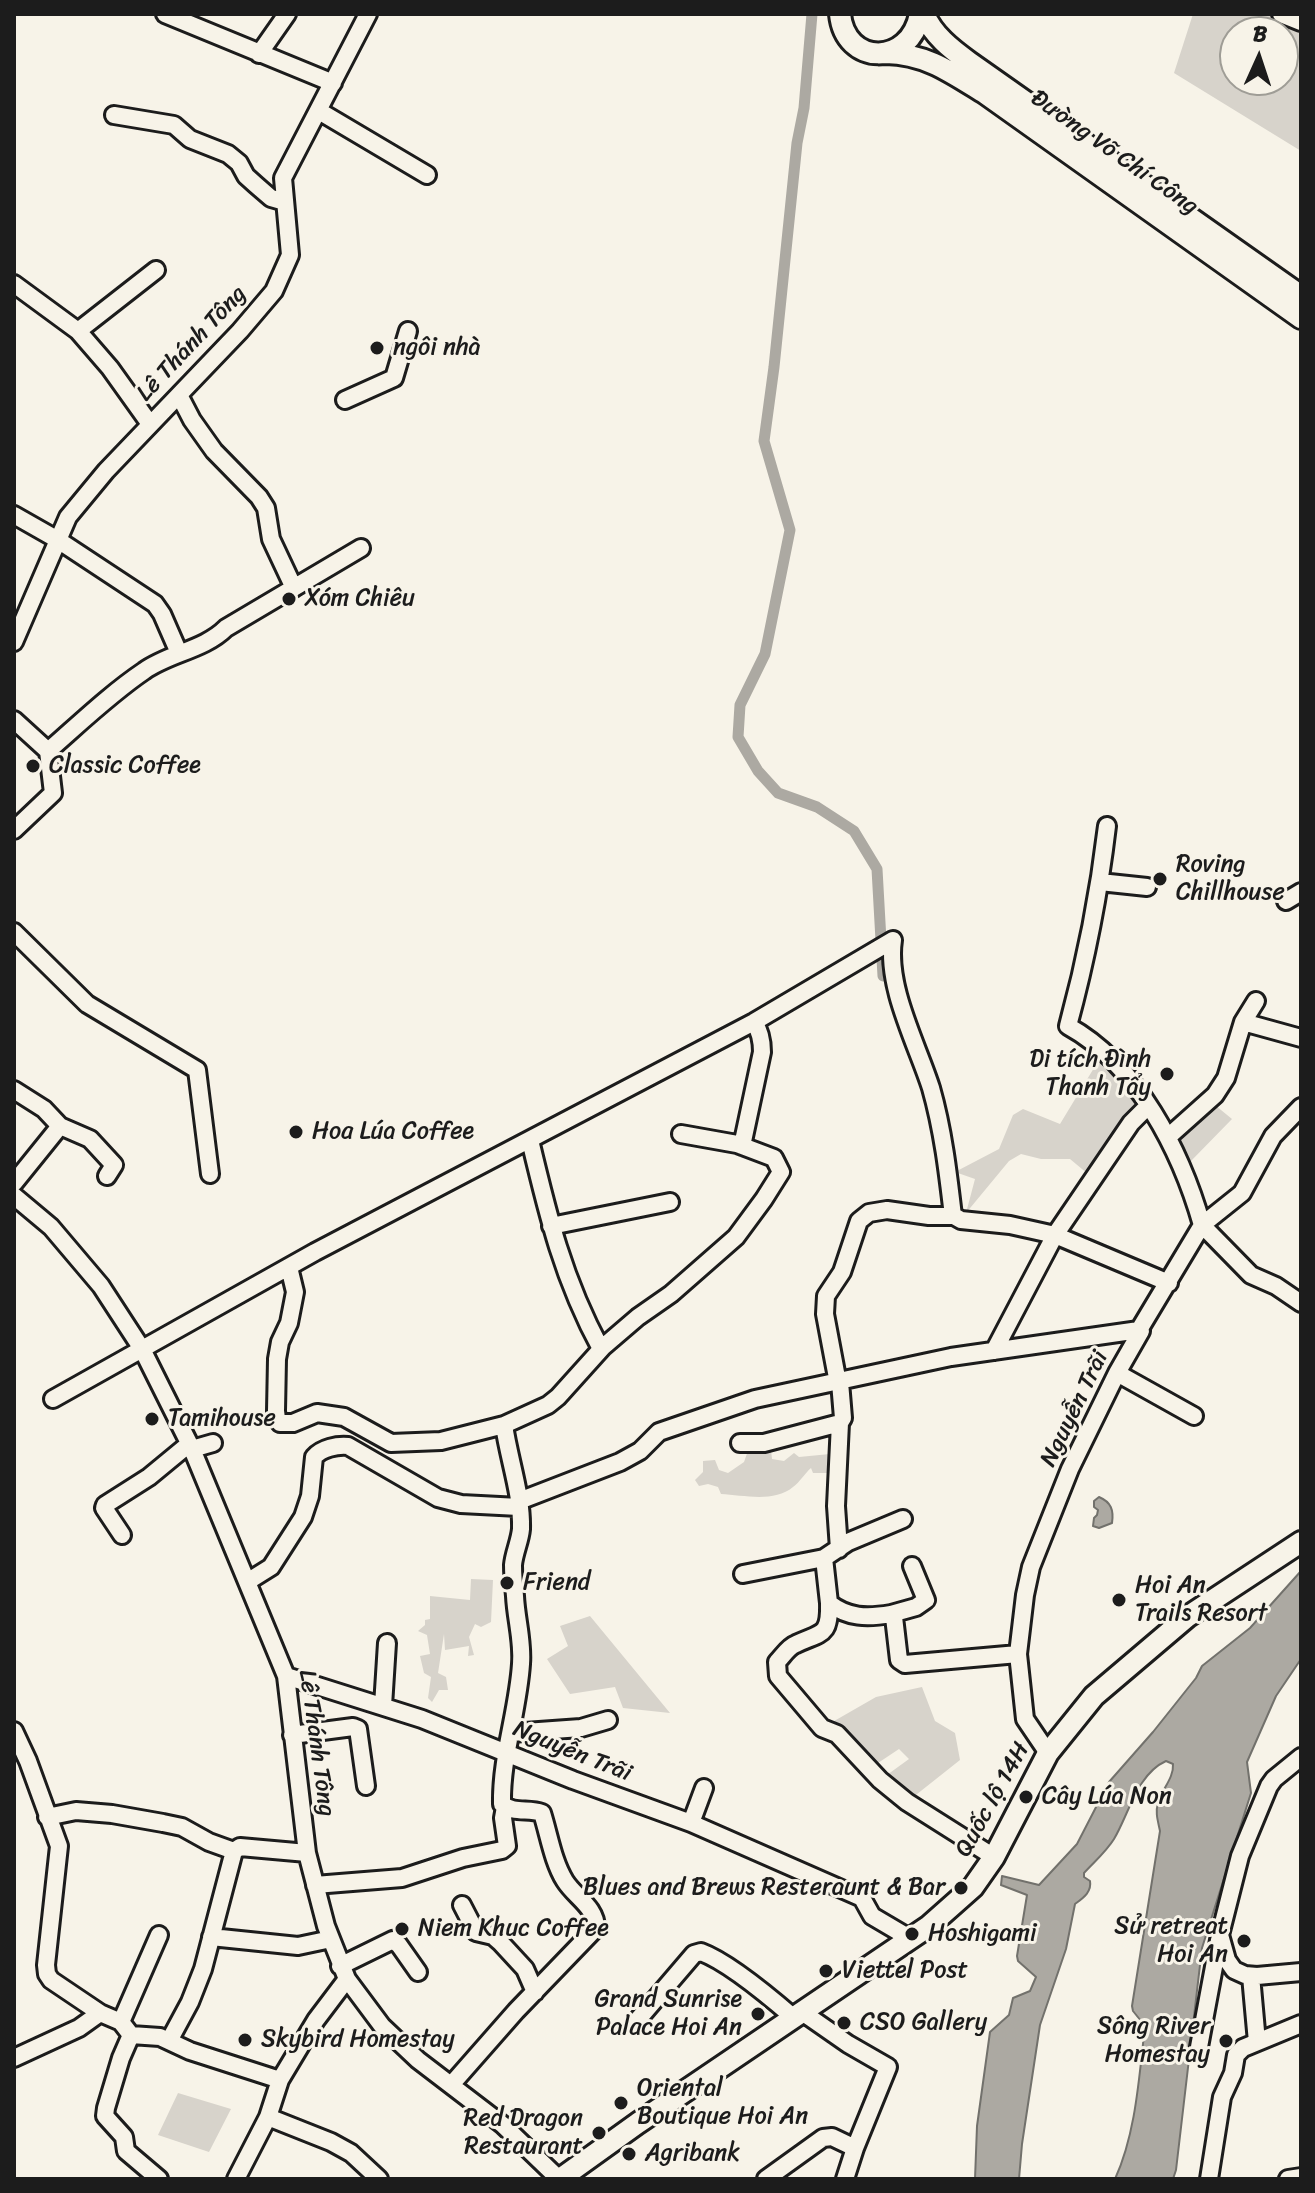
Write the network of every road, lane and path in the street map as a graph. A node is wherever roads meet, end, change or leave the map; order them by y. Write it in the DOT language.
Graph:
graph roads {
  1 [pos="165,14"];
  2 [pos="287,14"];
  3 [pos="368,14"];
  4 [pos="840,14"];
  5 [pos="922,14"];
  6 [pos="1281,14"];
  7 [pos="1301,22"];
  8 [pos="886,53"];
  9 [pos="259,54"];
  10 [pos="333,83"];
  11 [pos="319,111"];
  12 [pos="114,115"];
  13 [pos="427,175"];
  14 [pos="285,202"];
  15 [pos="156,270"];
  16 [pos="14,284"];
  17 [pos="1301,296"];
  18 [pos="1301,318"];
  19 [pos="78,331"];
  20 [pos="408,331"];
  21 [pos="179,395"];
  22 [pos="345,400"];
  23 [pos="150,424"];
  24 [pos="14,515"];
  25 [pos="58,540"];
  26 [pos="361,548"];
  27 [pos="294,588"];
  28 [pos="14,642"];
  29 [pos="179,653"];
  30 [pos="14,720"];
  31 [pos="48,751"];
  32 [pos="1107,826"];
  33 [pos="14,830"];
  34 [pos="1100,882"];
  35 [pos="1147,887"];
  36 [pos="14,932"];
  37 [pos="1256,1001"];
  38 [pos="754,1022"];
  39 [pos="1243,1022"];
  40 [pos="1301,1038"];
  41 [pos="14,1090"];
  42 [pos="1148,1106"];
  43 [pos="1301,1107"];
  44 [pos="60,1126"];
  45 [pos="681,1134"];
  46 [pos="1168,1137"];
  47 [pos="530,1140"];
  48 [pos="742,1146"];
  49 [pos="210,1174"];
  50 [pos="107,1176"];
  51 [pos="14,1183"];
  52 [pos="14,1196"];
  53 [pos="670,1202"];
  54 [pos="953,1216"];
  55 [pos="1202,1225"];
  56 [pos="551,1226"];
  57 [pos="1055,1235"];
  58 [pos="289,1267"];
  59 [pos="1169,1283"];
  60 [pos="1301,1303"];
  61 [pos="1139,1330"];
  62 [pos="142,1349"];
  63 [pos="601,1349"];
  64 [pos="994,1351"];
  65 [pos="1117,1373"];
  66 [pos="839,1383"];
  67 [pos="53,1399"];
  68 [pos="1194,1416"];
  69 [pos="840,1423"];
  70 [pos="504,1425"];
  71 [pos="213,1443"];
  72 [pos="740,1443"];
  73 [pos="190,1446"];
  74 [pos="519,1504"];
  75 [pos="903,1519"];
  76 [pos="122,1535"];
  77 [pos="1301,1542"];
  78 [pos="832,1553"];
  79 [pos="912,1566"];
  80 [pos="743,1574"];
  81 [pos="247,1582"];
  82 [pos="829,1603"];
  83 [pos="891,1614"];
  84 [pos="387,1643"];
  85 [pos="1018,1654"];
  86 [pos="286,1676"];
  87 [pos="383,1706"];
  88 [pos="608,1720"];
  89 [pos="14,1731"];
  90 [pos="511,1733"];
  91 [pos="292,1735"];
  92 [pos="506,1752"];
  93 [pos="1048,1753"];
  94 [pos="1301,1757"];
  95 [pos="366,1786"];
  96 [pos="704,1788"];
  97 [pos="505,1807"];
  98 [pos="47,1817"];
  99 [pos="691,1823"];
  100 [pos="234,1851"];
  101 [pos="307,1853"];
  102 [pos="994,1857"];
  103 [pos="315,1885"];
  104 [pos="462,1905"];
  105 [pos="159,1935"];
  106 [pos="1220,1935"];
  107 [pos="211,1937"];
  108 [pos="331,1939"];
  109 [pos="911,1939"];
  110 [pos="418,1972"];
  111 [pos="1301,1972"];
  112 [pos="344,1973"];
  113 [pos="1251,1976"];
  114 [pos="535,1992"];
  115 [pos="100,2013"];
  116 [pos="797,2014"];
  117 [pos="635,2023"];
  118 [pos="1301,2024"];
  119 [pos="126,2028"];
  120 [pos="169,2041"];
  121 [pos="1257,2042"];
  122 [pos="1199,2047"];
  123 [pos="14,2058"];
  124 [pos="280,2080"];
  125 [pos="451,2085"];
  126 [pos="268,2117"];
  127 [pos="855,2148"];
  128 [pos="1301,2177"];
  129 [pos="159,2179"];
  130 [pos="236,2179"];
  131 [pos="379,2179"];
  132 [pos="559,2179"];
  133 [pos="766,2179"];
  134 [pos="845,2179"];
  135 [pos="1209,2179"];
  136 [pos="1288,2179"];
  1 -- 9 [label="street"];
  2 -- 9 [label="street"];
  3 -- 10 [label="street, Lê Thánh Tông"];
  4 -- 8 [label="main road, Đường Võ Chí Công"];
  5 -- 8 [label="main road"];
  5 -- 17 [label="main road, Đường Võ Chí Công"];
  6 -- 7 [label="street"];
  8 -- 18 [label="main road, Đường Võ Chí Công"];
  9 -- 10 [label="street"];
  10 -- 11 [label="street, Lê Thánh Tông"];
  11 -- 13 [label="street"];
  11 -- 14 [label="street, Lê Thánh Tông"];
  12 -- 14 [label="street"];
  14 -- 21 [label="street, Lê Thánh Tông"];
  15 -- 19 [label="street"];
  16 -- 19 [label="street"];
  19 -- 23 [label="street"];
  20 -- 22 [label="street"];
  21 -- 23 [label="street, Lê Thánh Tông"];
  21 -- 27 [label="street"];
  23 -- 25 [label="street, Lê Thánh Tông"];
  24 -- 25 [label="street"];
  25 -- 28 [label="street, Lê Thánh Tông"];
  25 -- 29 [label="street"];
  26 -- 27 [label="street"];
  27 -- 29 [label="street"];
  29 -- 31 [label="street"];
  30 -- 31 [label="street"];
  31 -- 33 [label="street"];
  32 -- 34 [label="street"];
  34 -- 35 [label="street"];
  34 -- 42 [label="street"];
  36 -- 49 [label="street"];
  37 -- 39 [label="street"];
  38 -- 47 [label="street"];
  38 -- 48 [label="street"];
  38 -- 54 [label="street"];
  39 -- 40 [label="street"];
  39 -- 46 [label="street"];
  41 -- 44 [label="street"];
  42 -- 46 [label="street"];
  42 -- 57 [label="street"];
  43 -- 55 [label="street"];
  44 -- 50 [label="street"];
  44 -- 51 [label="street"];
  45 -- 48 [label="street"];
  46 -- 55 [label="street"];
  47 -- 56 [label="street"];
  47 -- 58 [label="street"];
  48 -- 63 [label="street"];
  52 -- 62 [label="street, Lê Thánh Tông"];
  53 -- 56 [label="street"];
  54 -- 57 [label="street"];
  54 -- 66 [label="street"];
  55 -- 59 [label="street, Nguyễn Trãi"];
  55 -- 60 [label="street"];
  56 -- 63 [label="street"];
  57 -- 59 [label="street"];
  57 -- 64 [label="street"];
  58 -- 62 [label="street"];
  58 -- 70 [label="street"];
  59 -- 61 [label="street, Nguyễn Trãi"];
  61 -- 64 [label="street"];
  61 -- 65 [label="street, Nguyễn Trãi"];
  62 -- 67 [label="street"];
  62 -- 73 [label="street, Lê Thánh Tông"];
  63 -- 70 [label="street"];
  64 -- 66 [label="street"];
  65 -- 68 [label="street"];
  65 -- 85 [label="street, Nguyễn Trãi"];
  66 -- 69 [label="street"];
  66 -- 74 [label="street"];
  69 -- 72 [label="street"];
  69 -- 78 [label="street"];
  70 -- 74 [label="street"];
  71 -- 73 [label="street"];
  73 -- 76 [label="street"];
  73 -- 81 [label="street, Lê Thánh Tông"];
  74 -- 81 [label="street"];
  74 -- 90 [label="street"];
  75 -- 78 [label="street"];
  77 -- 93 [label="main road, Quốc lộ 14H"];
  78 -- 80 [label="street"];
  78 -- 82 [label="street"];
  79 -- 83 [label="street"];
  81 -- 86 [label="street, Lê Thánh Tông"];
  82 -- 83 [label="street"];
  82 -- 102 [label="street"];
  83 -- 85 [label="street"];
  84 -- 87 [label="street"];
  85 -- 93 [label="street, Nguyễn Trãi"];
  86 -- 87 [label="street, Nguyễn Trãi"];
  86 -- 91 [label="street, Lê Thánh Tông"];
  87 -- 92 [label="street, Nguyễn Trãi"];
  88 -- 90 [label="street"];
  89 -- 98 [label="street"];
  90 -- 92 [label="street"];
  91 -- 95 [label="street"];
  91 -- 101 [label="street, Lê Thánh Tông"];
  92 -- 97 [label="street"];
  92 -- 99 [label="street, Nguyễn Trãi"];
  93 -- 102 [label="main road, Quốc lộ 14H"];
  94 -- 106 [label="street"];
  96 -- 99 [label="street"];
  97 -- 103 [label="street"];
  97 -- 114 [label="street"];
  98 -- 100 [label="street"];
  98 -- 115 [label="street"];
  99 -- 109 [label="street, Nguyễn Trãi"];
  100 -- 101 [label="street"];
  100 -- 107 [label="street"];
  101 -- 103 [label="street, Lê Thánh Tông"];
  102 -- 109 [label="main road, Quốc lộ 14H"];
  103 -- 108 [label="street, Lê Thánh Tông"];
  104 -- 114 [label="street"];
  105 -- 119 [label="street"];
  106 -- 113 [label="street"];
  106 -- 122 [label="street"];
  107 -- 108 [label="street"];
  107 -- 120 [label="street"];
  108 -- 112 [label="street, Lê Thánh Tông"];
  109 -- 116 [label="main road, Quốc lộ 14H"];
  110 -- 112 [label="street"];
  111 -- 113 [label="street"];
  112 -- 124 [label="street"];
  112 -- 125 [label="street, Lê Thánh Tông"];
  113 -- 121 [label="street"];
  114 -- 125 [label="street"];
  115 -- 119 [label="street"];
  115 -- 123 [label="street"];
  116 -- 117 [label="street"];
  116 -- 127 [label="street"];
  116 -- 132 [label="main road, Quốc lộ 14H"];
  118 -- 121 [label="street"];
  119 -- 120 [label="street"];
  119 -- 129 [label="street"];
  120 -- 124 [label="street"];
  121 -- 135 [label="street"];
  124 -- 126 [label="street"];
  125 -- 132 [label="street, Lê Thánh Tông"];
  126 -- 130 [label="street"];
  126 -- 131 [label="street"];
  127 -- 133 [label="street"];
  127 -- 134 [label="street"];
  128 -- 136 [label="street"];
}
